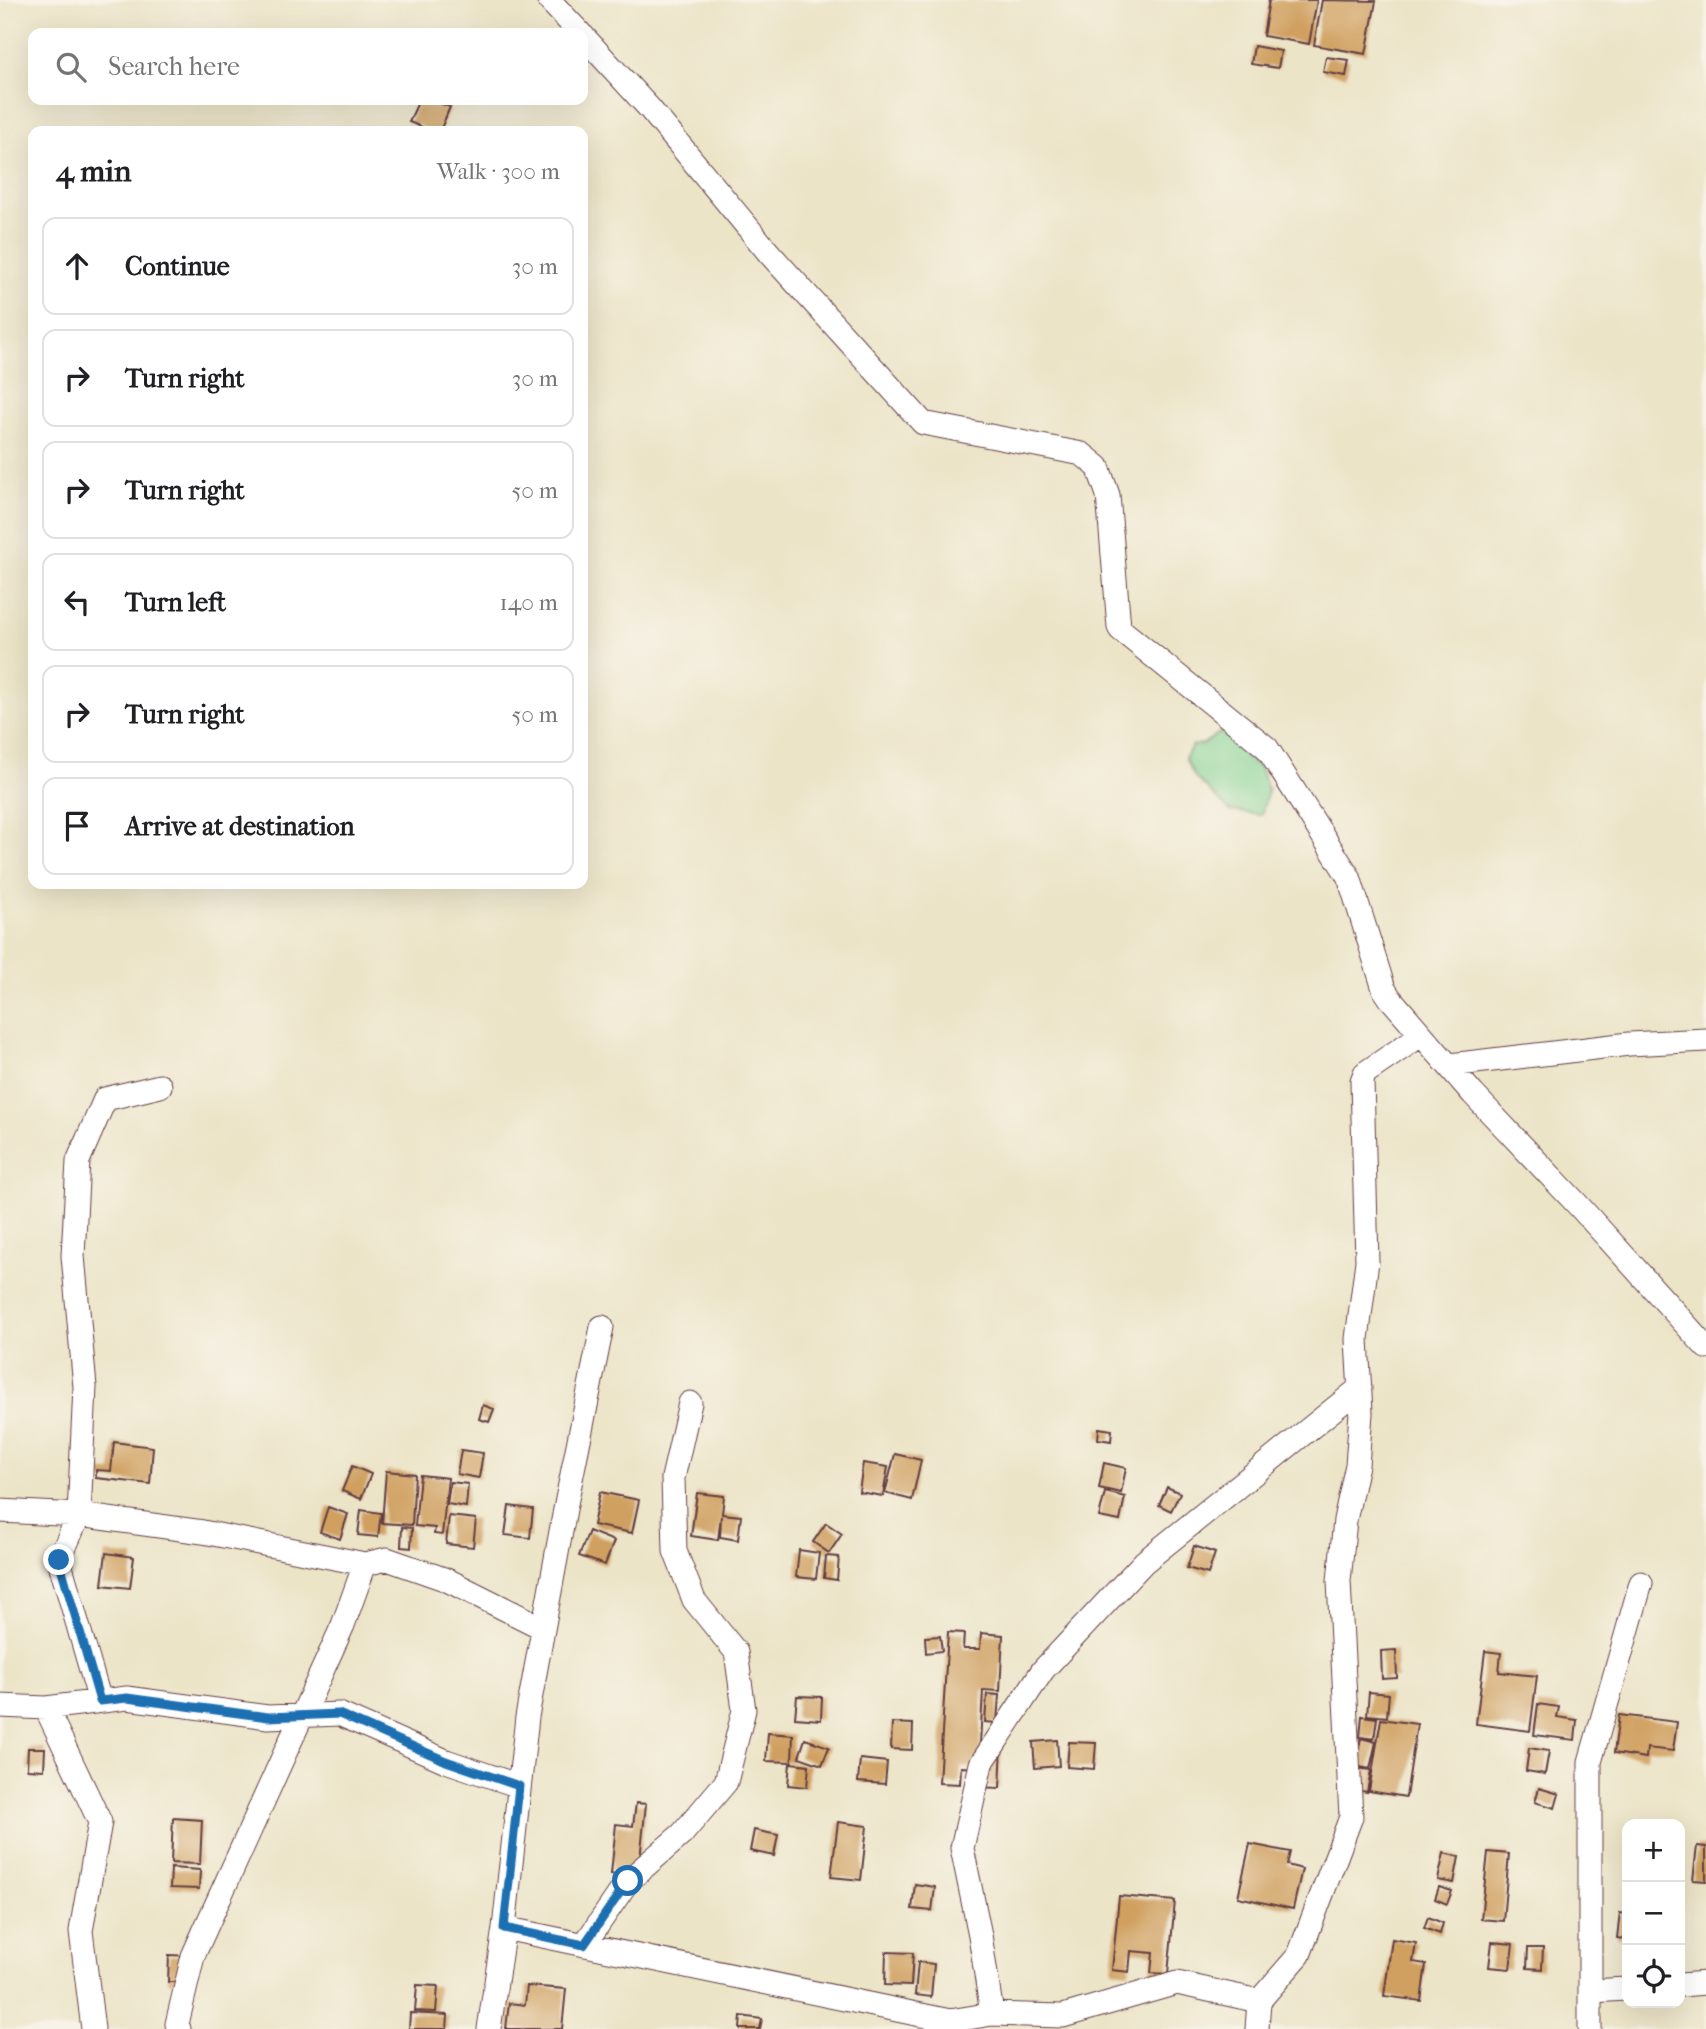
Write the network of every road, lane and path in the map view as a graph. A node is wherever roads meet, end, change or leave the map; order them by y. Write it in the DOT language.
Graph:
graph roads {
  1 [pos="549,0"];
  2 [pos="575,28"];
  3 [pos="588,43"];
  4 [pos="1421,1035"];
  5 [pos="1706,1040"];
  6 [pos="1450,1065"];
  7 [pos="160,1086"];
  8 [pos="602,1327"];
  9 [pos="1706,1347"];
  10 [pos="1360,1388"];
  11 [pos="690,1403"];
  12 [pos="0,1511"];
  13 [pos="79,1514"];
  14 [pos="365,1564"];
  15 [pos="1641,1583"];
  16 [pos="543,1628"];
  17 [pos="100,1701"];
  18 [pos="0,1706"];
  19 [pos="46,1708"];
  20 [pos="300,1716"];
  21 [pos="519,1786"];
  22 [pos="504,1928"];
  23 [pos="584,1945"];
  24 [pos="1706,1983"];
  25 [pos="1685,1985"];
  26 [pos="1622,1989"];
  27 [pos="1591,1991"];
  28 [pos="1259,2001"];
  29 [pos="992,2014"];
  30 [pos="93,2029"];
  31 [pos="179,2029"];
  32 [pos="489,2029"];
  33 [pos="1257,2029"];
  34 [pos="1591,2029"];
  1 -- 2 [label="street"];
  3 -- 4 [label="street"];
  4 -- 6 [label="street"];
  4 -- 10 [label="street"];
  5 -- 6 [label="street"];
  6 -- 9 [label="street"];
  7 -- 13 [label="street"];
  8 -- 16 [label="street"];
  10 -- 28 [label="street"];
  10 -- 29 [label="street"];
  11 -- 23 [label="street"];
  12 -- 13 [label="street"];
  13 -- 14 [label="street"];
  13 -- 17 [label="street"];
  14 -- 16 [label="street"];
  14 -- 20 [label="street"];
  15 -- 27 [label="street"];
  16 -- 21 [label="street"];
  17 -- 19 [label="street"];
  17 -- 20 [label="street"];
  18 -- 19 [label="street"];
  19 -- 30 [label="street"];
  20 -- 21 [label="street"];
  20 -- 31 [label="street"];
  21 -- 22 [label="street"];
  22 -- 23 [label="street"];
  22 -- 32 [label="street"];
  23 -- 29 [label="street"];
  24 -- 25 [label="street"];
  26 -- 27 [label="street"];
  27 -- 34 [label="street"];
  28 -- 29 [label="street"];
  28 -- 33 [label="street"];
}
